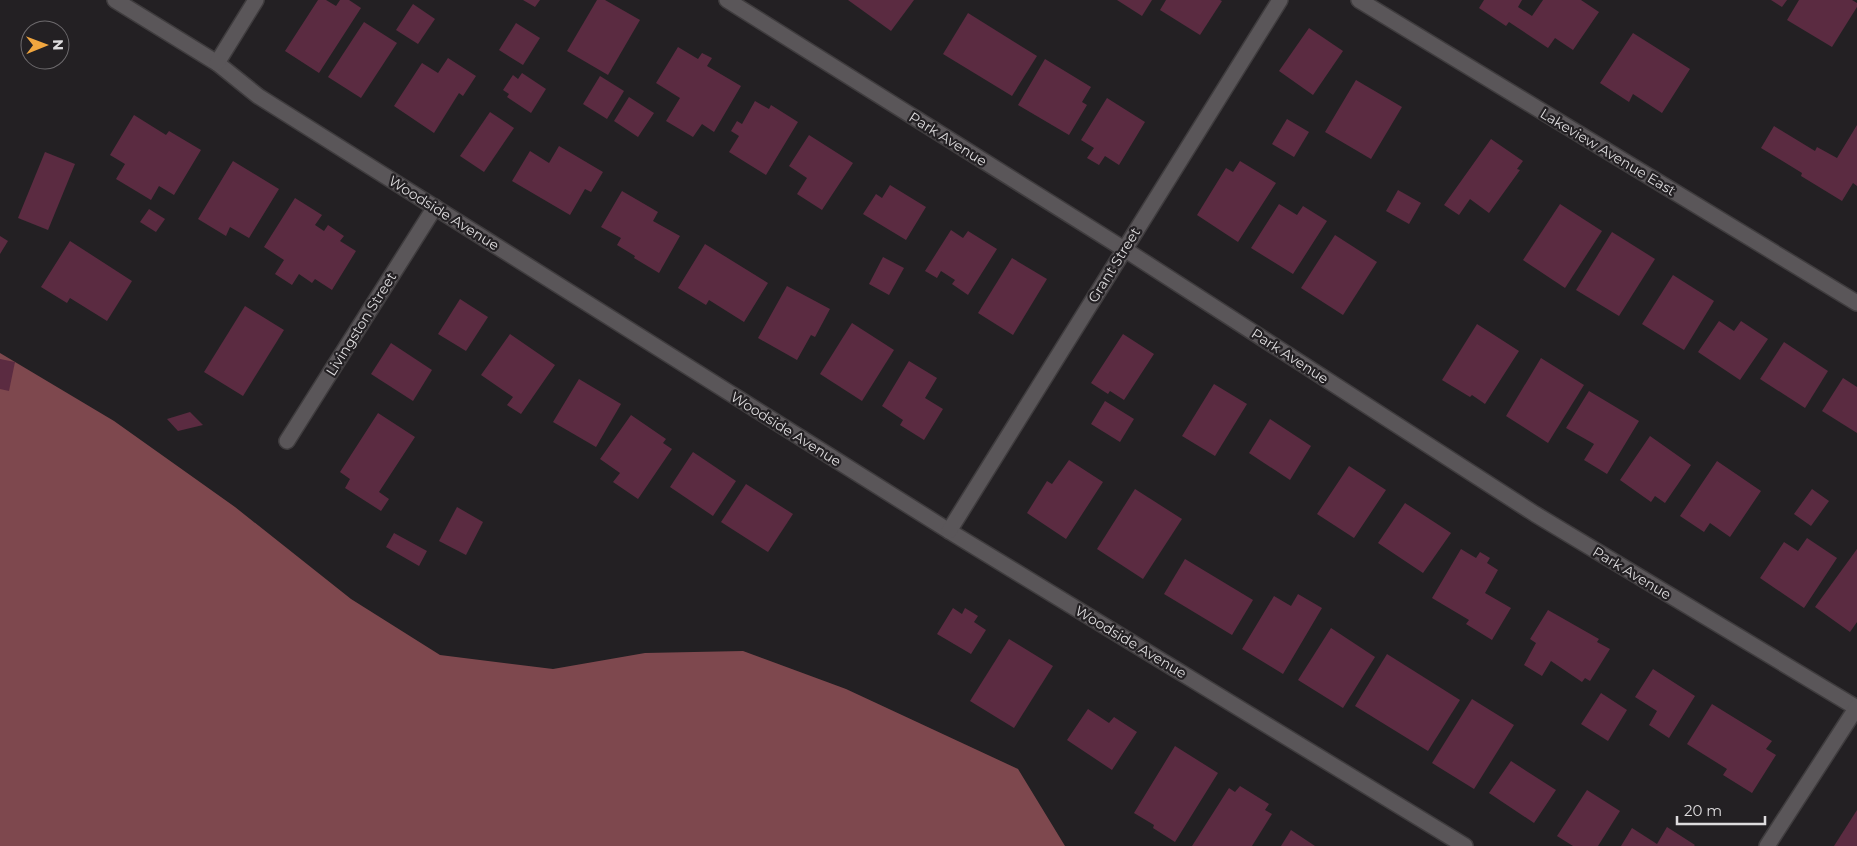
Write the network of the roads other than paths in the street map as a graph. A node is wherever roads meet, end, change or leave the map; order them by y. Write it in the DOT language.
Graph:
graph roads {
  1 [pos="115,0"];
  2 [pos="256,0"];
  3 [pos="727,0"];
  4 [pos="1280,0"];
  5 [pos="1359,0"];
  6 [pos="217,63"];
  7 [pos="435,207"];
  8 [pos="1124,249"];
  9 [pos="1857,303"];
  10 [pos="287,441"];
  11 [pos="949,531"];
  12 [pos="1857,708"];
  13 [pos="1465,846"];
  14 [pos="1767,846"];
  1 -- 6 [label="street, Woodside Avenue"];
  2 -- 6 [label="street"];
  3 -- 8 [label="street, Park Avenue"];
  4 -- 8 [label="street, Grant Street"];
  5 -- 9 [label="street, Lakeview Avenue East"];
  6 -- 7 [label="street, Woodside Avenue"];
  7 -- 10 [label="street, Livingston Street"];
  7 -- 11 [label="street, Woodside Avenue"];
  8 -- 11 [label="street, Grant Street"];
  8 -- 12 [label="street, Park Avenue"];
  11 -- 13 [label="street, Woodside Avenue"];
  12 -- 14 [label="street"];
}
